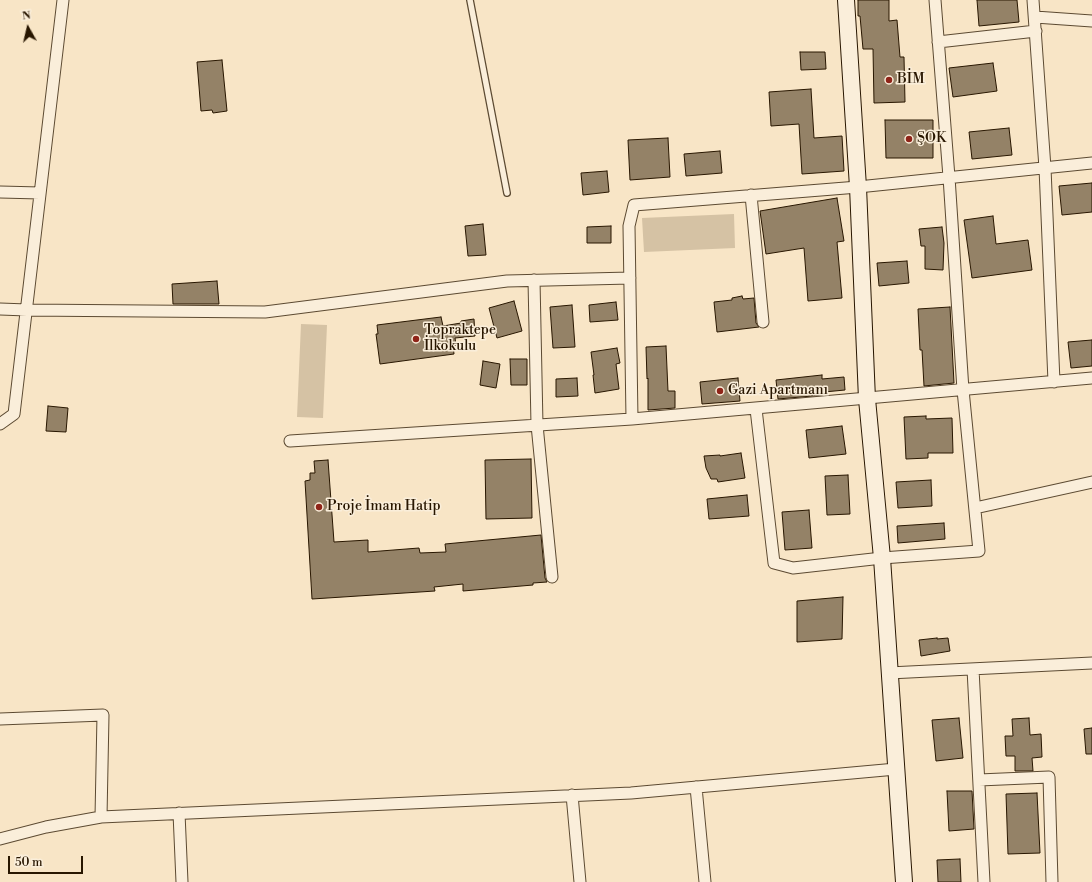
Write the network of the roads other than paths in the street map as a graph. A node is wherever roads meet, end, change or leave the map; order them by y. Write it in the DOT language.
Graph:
graph roads {
  1 [pos="63,0"];
  2 [pos="470,0"];
  3 [pos="846,0"];
  4 [pos="935,0"];
  5 [pos="1034,0"];
  6 [pos="1035,18"];
  7 [pos="1092,21"];
  8 [pos="1036,31"];
  9 [pos="938,42"];
  10 [pos="1092,163"];
  11 [pos="1044,168"];
  12 [pos="949,177"];
  13 [pos="858,186"];
  14 [pos="0,192"];
  15 [pos="40,193"];
  16 [pos="507,193"];
  17 [pos="751,195"];
  18 [pos="630,278"];
  19 [pos="534,280"];
  20 [pos="0,309"];
  21 [pos="27,310"];
  22 [pos="763,322"];
  23 [pos="1092,378"];
  24 [pos="1054,382"];
  25 [pos="963,390"];
  26 [pos="867,399"];
  27 [pos="756,409"];
  28 [pos="632,419"];
  29 [pos="0,424"];
  30 [pos="537,426"];
  31 [pos="290,441"];
  32 [pos="1092,482"];
  33 [pos="975,508"];
  34 [pos="882,558"];
  35 [pos="552,577"];
  36 [pos="1092,663"];
  37 [pos="973,669"];
  38 [pos="889,673"];
  39 [pos="0,719"];
  40 [pos="896,769"];
  41 [pos="978,780"];
  42 [pos="696,787"];
  43 [pos="572,795"];
  44 [pos="179,813"];
  45 [pos="101,817"];
  46 [pos="0,839"];
  47 [pos="182,882"];
  48 [pos="580,882"];
  49 [pos="705,882"];
  50 [pos="904,882"];
  51 [pos="984,882"];
  52 [pos="1052,882"];
  1 -- 15 [label="street"];
  2 -- 16 [label="lane"];
  3 -- 13 [label="main road"];
  4 -- 9 [label="street"];
  5 -- 6 [label="street"];
  6 -- 7 [label="street"];
  6 -- 8 [label="street"];
  8 -- 9 [label="street"];
  8 -- 11 [label="street"];
  9 -- 12 [label="street"];
  10 -- 11 [label="street"];
  11 -- 12 [label="street"];
  11 -- 24 [label="street"];
  12 -- 13 [label="street"];
  12 -- 25 [label="street"];
  13 -- 17 [label="street"];
  13 -- 26 [label="main road"];
  14 -- 15 [label="street"];
  15 -- 21 [label="street"];
  17 -- 18 [label="street"];
  17 -- 22 [label="street"];
  18 -- 19 [label="street"];
  18 -- 28 [label="street"];
  19 -- 21 [label="street"];
  19 -- 30 [label="street"];
  20 -- 21 [label="street"];
  21 -- 29 [label="street"];
  23 -- 24 [label="street"];
  24 -- 25 [label="street"];
  25 -- 26 [label="street"];
  25 -- 33 [label="street"];
  26 -- 27 [label="street"];
  26 -- 34 [label="main road"];
  27 -- 28 [label="street"];
  27 -- 34 [label="street"];
  28 -- 30 [label="street"];
  30 -- 31 [label="street"];
  30 -- 35 [label="street"];
  32 -- 33 [label="street"];
  33 -- 34 [label="street"];
  34 -- 38 [label="main road"];
  36 -- 37 [label="street"];
  37 -- 38 [label="street"];
  37 -- 41 [label="street"];
  38 -- 40 [label="main road"];
  39 -- 45 [label="street"];
  40 -- 42 [label="street"];
  40 -- 50 [label="main road"];
  41 -- 51 [label="street"];
  41 -- 52 [label="street"];
  42 -- 43 [label="street"];
  42 -- 49 [label="street"];
  43 -- 44 [label="street"];
  43 -- 48 [label="street"];
  44 -- 45 [label="street"];
  44 -- 47 [label="street"];
  45 -- 46 [label="street"];
}
